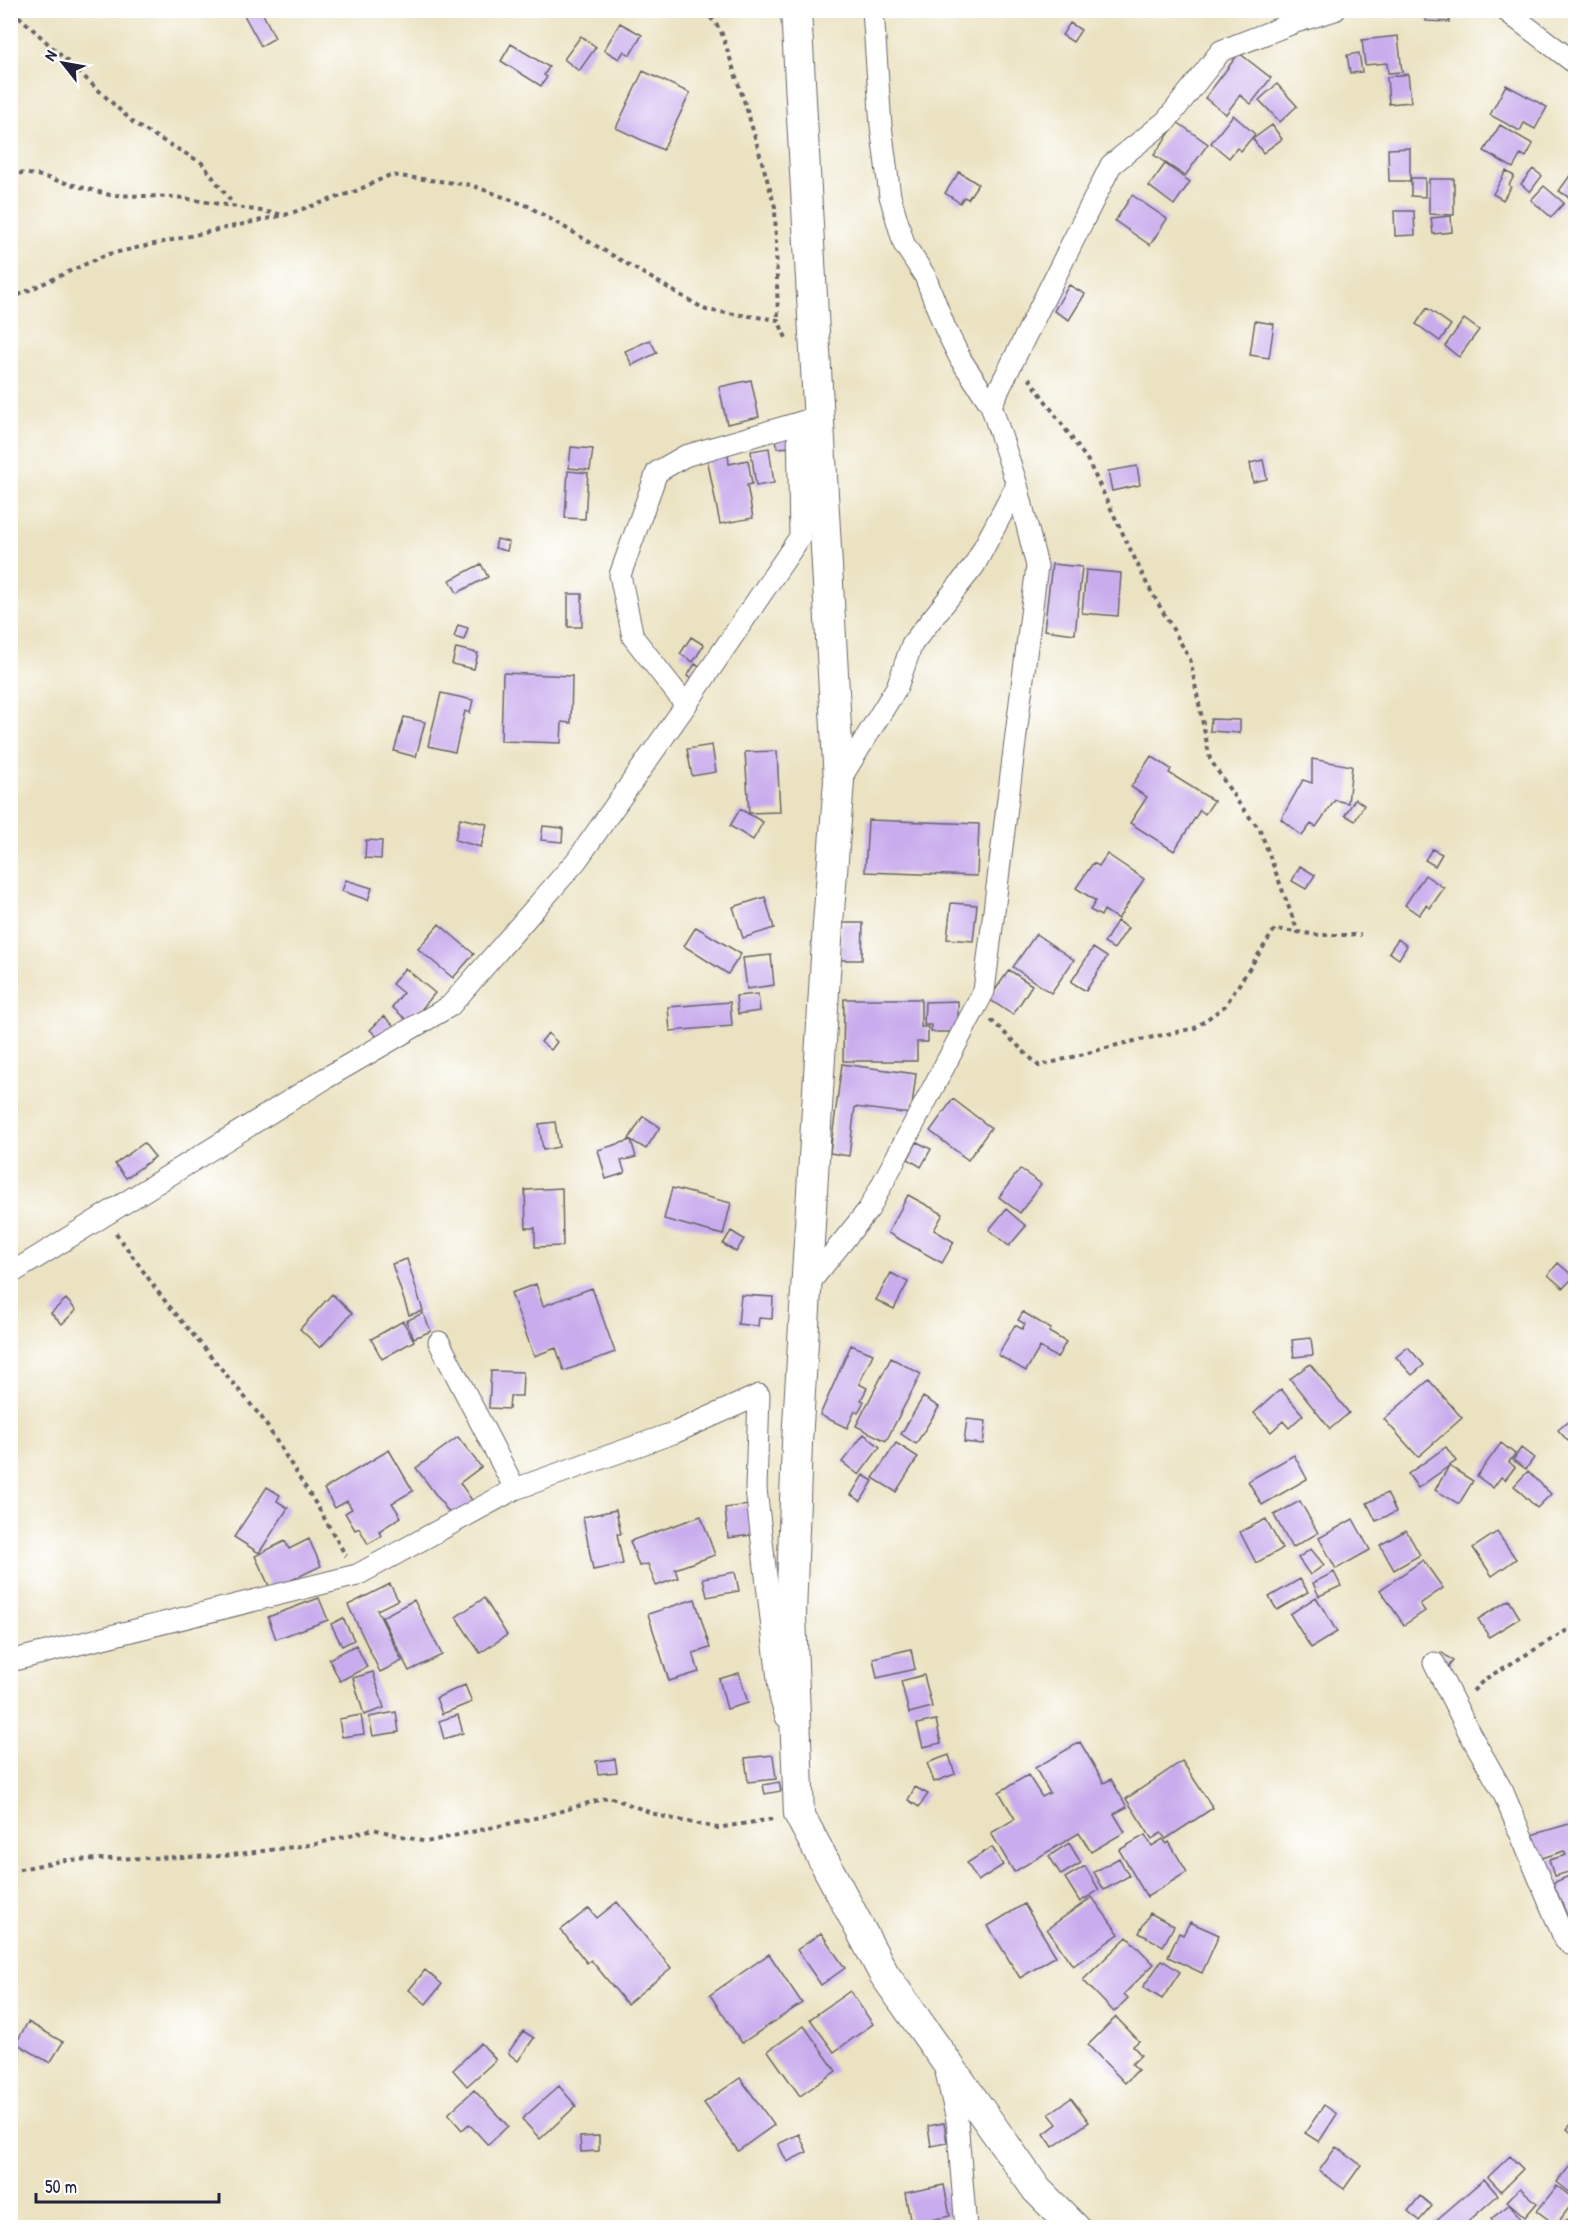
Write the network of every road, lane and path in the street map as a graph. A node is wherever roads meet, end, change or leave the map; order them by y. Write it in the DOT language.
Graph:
graph roads {
  1 [pos="12,10"];
  2 [pos="705,10"];
  3 [pos="796,10"];
  4 [pos="873,10"];
  5 [pos="1335,10"];
  6 [pos="1505,10"];
  7 [pos="1575,64"];
  8 [pos="10,172"];
  9 [pos="233,205"];
  10 [pos="285,214"];
  11 [pos="10,299"];
  12 [pos="778,320"];
  13 [pos="788,341"];
  14 [pos="1015,358"];
  15 [pos="991,405"];
  16 [pos="809,420"];
  17 [pos="1017,485"];
  18 [pos="686,705"];
  19 [pos="839,781"];
  20 [pos="1298,932"];
  21 [pos="1361,935"];
  22 [pos="976,1005"];
  23 [pos="103,1216"];
  24 [pos="10,1274"];
  25 [pos="806,1287"];
  26 [pos="439,1342"];
  27 [pos="515,1489"];
  28 [pos="357,1575"];
  29 [pos="1575,1625"];
  30 [pos="10,1661"];
  31 [pos="1434,1663"];
  32 [pos="1457,1708"];
  33 [pos="797,1752"];
  34 [pos="799,1814"];
  35 [pos="10,1871"];
  36 [pos="1575,1947"];
  37 [pos="943,2058"];
  38 [pos="966,2228"];
  39 [pos="1075,2228"];
  1 -- 9 [label="path"];
  2 -- 12 [label="path"];
  3 -- 16 [label="street"];
  4 -- 15 [label="street"];
  5 -- 14 [label="street"];
  6 -- 7 [label="street"];
  8 -- 9 [label="path"];
  9 -- 10 [label="path"];
  10 -- 11 [label="path"];
  10 -- 12 [label="path"];
  12 -- 13 [label="path"];
  14 -- 15 [label="street"];
  14 -- 20 [label="path"];
  15 -- 17 [label="street"];
  16 -- 18 [label="street"];
  16 -- 18 [label="street"];
  16 -- 19 [label="street"];
  17 -- 19 [label="street"];
  17 -- 22 [label="street"];
  18 -- 23 [label="street"];
  19 -- 25 [label="street"];
  20 -- 21 [label="path"];
  20 -- 22 [label="path"];
  22 -- 25 [label="street"];
  23 -- 24 [label="street"];
  23 -- 28 [label="path"];
  25 -- 33 [label="street"];
  26 -- 27 [label="street"];
  27 -- 28 [label="street"];
  27 -- 33 [label="street"];
  28 -- 30 [label="street"];
  29 -- 32 [label="path"];
  31 -- 32 [label="street"];
  32 -- 36 [label="street"];
  33 -- 34 [label="street"];
  34 -- 35 [label="path"];
  34 -- 37 [label="street"];
  37 -- 38 [label="street"];
  37 -- 39 [label="street"];
}
